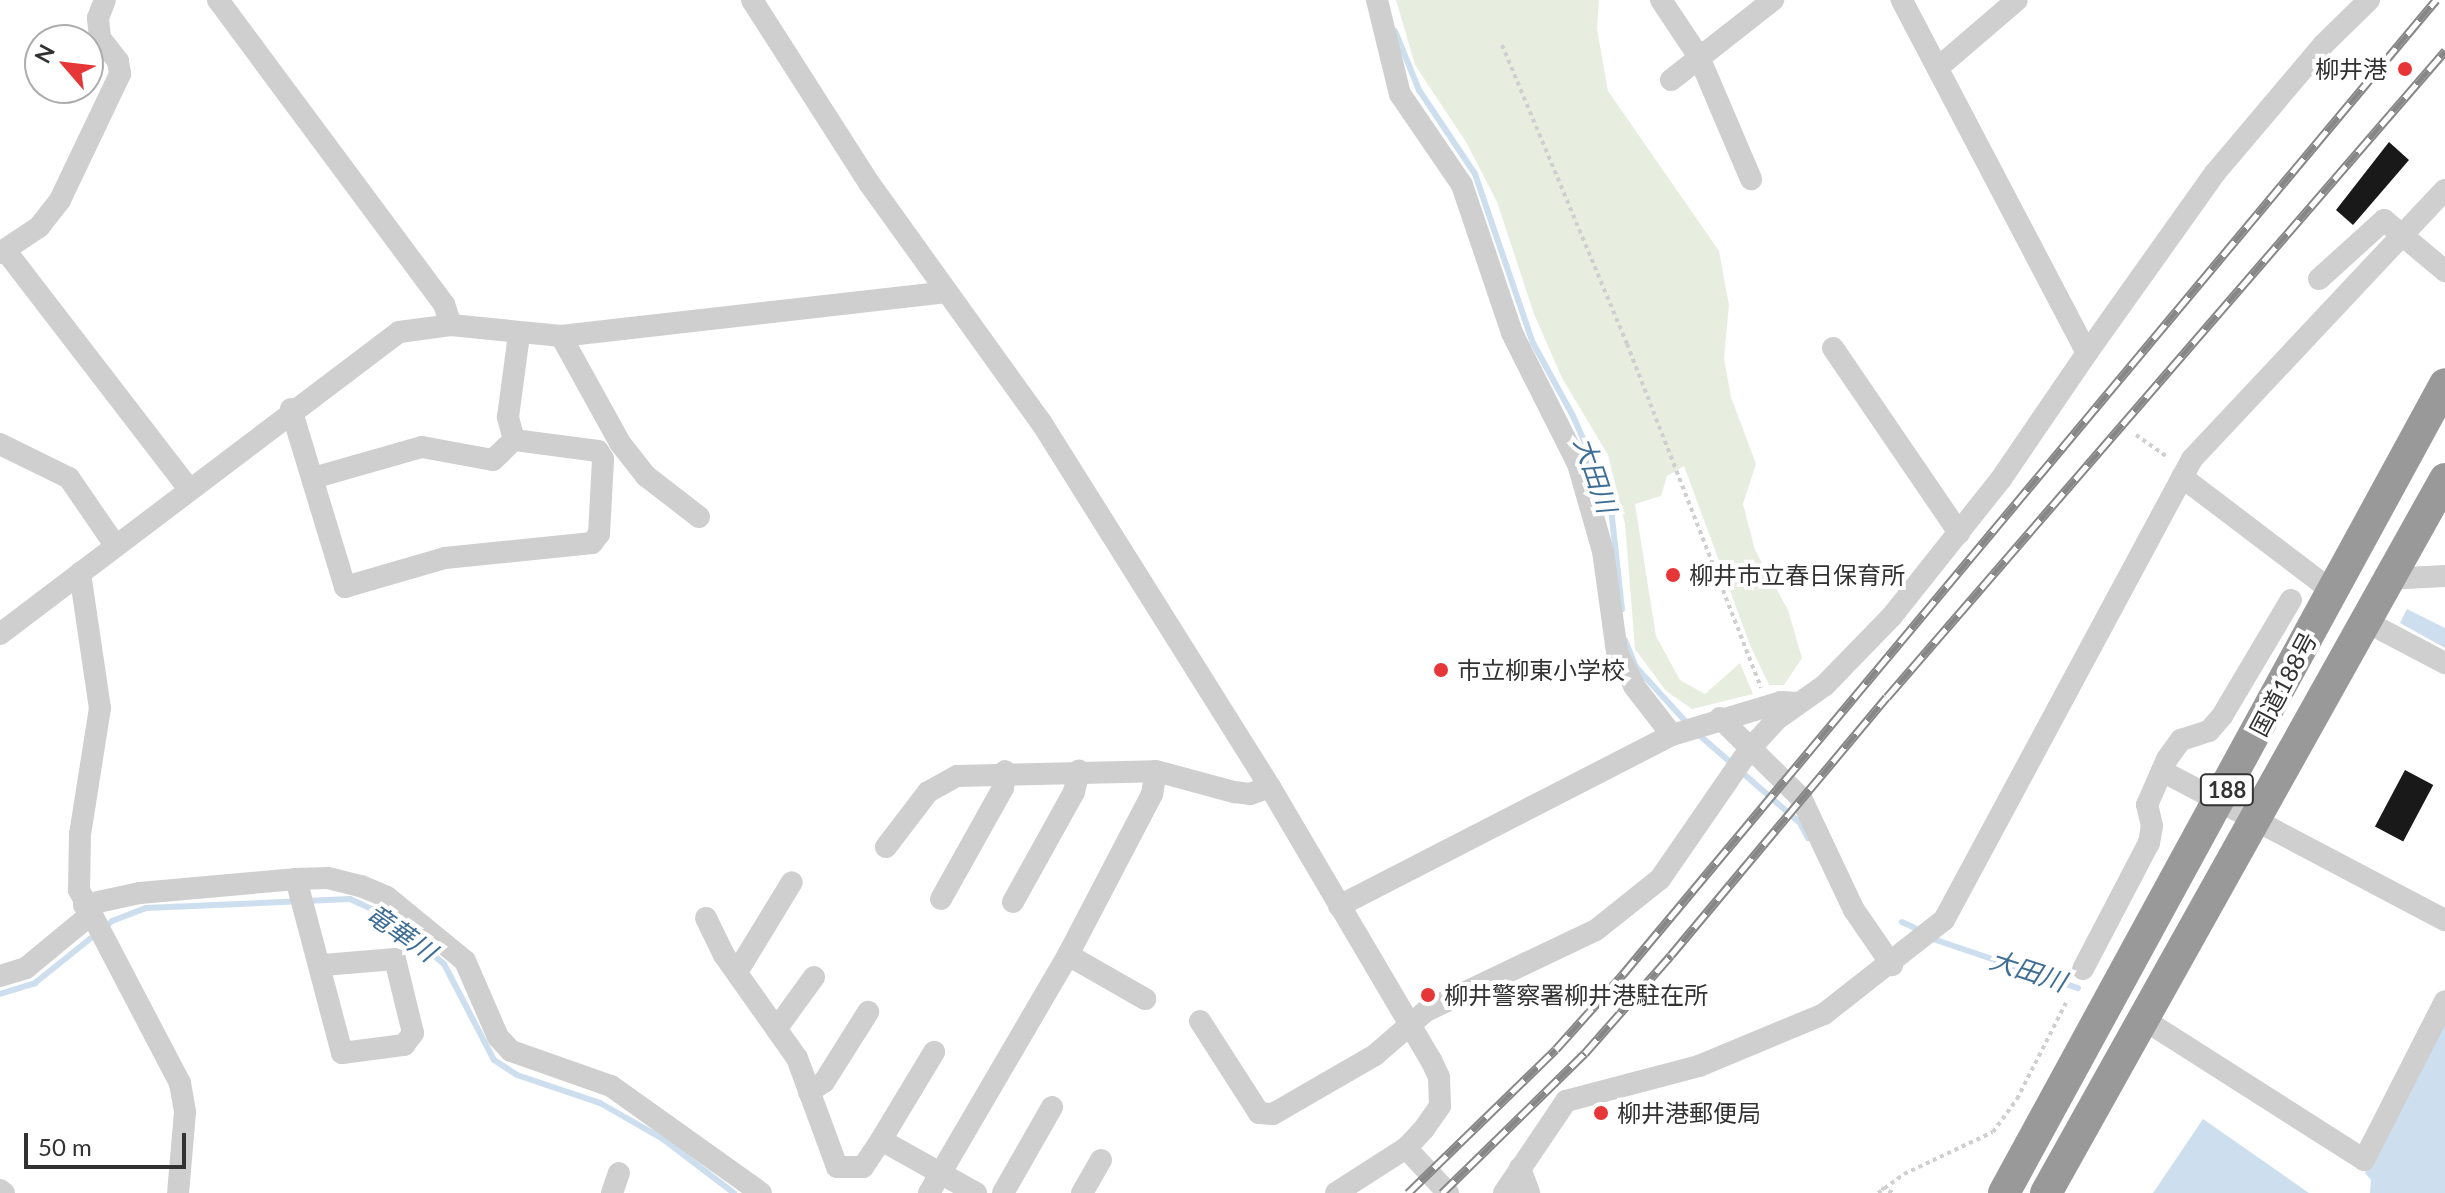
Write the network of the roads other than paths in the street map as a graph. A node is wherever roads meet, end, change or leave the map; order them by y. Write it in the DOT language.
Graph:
graph roads {
  1 [pos="105,0"];
  2 [pos="218,0"];
  3 [pos="752,0"];
  4 [pos="1377,0"];
  5 [pos="1661,0"];
  6 [pos="1773,0"];
  7 [pos="1902,0"];
  8 [pos="2017,0"];
  9 [pos="2369,0"];
  10 [pos="1699,57"];
  11 [pos="1940,66"];
  12 [pos="1671,80"];
  13 [pos="1751,179"];
  14 [pos="2445,190"];
  15 [pos="2401,234"];
  16 [pos="2,251"];
  17 [pos="2445,271"];
  18 [pos="2319,279"];
  19 [pos="946,292"];
  20 [pos="451,325"];
  21 [pos="519,335"];
  22 [pos="561,336"];
  23 [pos="1833,348"];
  24 [pos="2087,353"];
  25 [pos="2445,384"];
  26 [pos="291,409"];
  27 [pos="514,440"];
  28 [pos="0,444"];
  29 [pos="2182,477"];
  30 [pos="313,478"];
  31 [pos="2445,479"];
  32 [pos="188,488"];
  33 [pos="699,517"];
  34 [pos="1959,533"];
  35 [pos="115,545"];
  36 [pos="80,573"];
  37 [pos="2445,576"];
  38 [pos="2387,579"];
  39 [pos="2332,591"];
  40 [pos="2291,600"];
  41 [pos="2363,620"];
  42 [pos="0,634"];
  43 [pos="2445,663"];
  44 [pos="1799,703"];
  45 [pos="1694,727"];
  46 [pos="1749,750"];
  47 [pos="1005,771"];
  48 [pos="1079,771"];
  49 [pos="1156,771"];
  50 [pos="2162,771"];
  51 [pos="1270,787"];
  52 [pos="2220,802"];
  53 [pos="2256,821"];
  54 [pos="886,847"];
  55 [pos="296,879"];
  56 [pos="792,882"];
  57 [pos="941,899"];
  58 [pos="1013,902"];
  59 [pos="1339,906"];
  60 [pos="706,918"];
  61 [pos="2445,920"];
  62 [pos="92,921"];
  63 [pos="1068,955"];
  64 [pos="323,965"];
  65 [pos="1892,965"];
  66 [pos="2083,969"];
  67 [pos="737,972"];
  68 [pos="0,976"];
  69 [pos="814,977"];
  70 [pos="1145,999"];
  71 [pos="2445,1001"];
  72 [pos="868,1012"];
  73 [pos="2143,1019"];
  74 [pos="1200,1021"];
  75 [pos="1408,1024"];
  76 [pos="777,1028"];
  77 [pos="934,1052"];
  78 [pos="809,1092"];
  79 [pos="1052,1107"];
  80 [pos="881,1140"];
  81 [pos="1406,1148"];
  82 [pos="1101,1160"];
  83 [pos="1520,1168"];
  84 [pos="941,1173"];
  85 [pos="178,1193"];
  86 [pos="761,1193"];
  87 [pos="929,1193"];
  88 [pos="976,1193"];
  89 [pos="1003,1193"];
  90 [pos="1082,1193"];
  91 [pos="1336,1193"];
  92 [pos="1448,1193"];
  93 [pos="1504,1193"];
  94 [pos="1529,1193"];
  95 [pos="2004,1193"];
  96 [pos="2046,1193"];
  1 -- 16 [label="street"];
  2 -- 20 [label="street"];
  3 -- 19 [label="street"];
  4 -- 45 [label="street"];
  5 -- 10 [label="street"];
  6 -- 10 [label="street"];
  7 -- 11 [label="street"];
  8 -- 11 [label="street"];
  9 -- 24 [label="street"];
  10 -- 12 [label="street"];
  10 -- 13 [label="street"];
  11 -- 24 [label="street"];
  14 -- 15 [label="street"];
  15 -- 17 [label="street"];
  15 -- 18 [label="street"];
  15 -- 29 [label="street"];
  16 -- 32 [label="street"];
  19 -- 22 [label="street"];
  19 -- 51 [label="street"];
  20 -- 21 [label="street"];
  20 -- 26 [label="street"];
  21 -- 22 [label="street"];
  21 -- 27 [label="street"];
  22 -- 33 [label="street"];
  23 -- 34 [label="street"];
  24 -- 34 [label="street"];
  25 -- 39 [label="highway, 国道188号 / 188"];
  26 -- 30 [label="street"];
  26 -- 32 [label="street"];
  27 -- 30 [label="street"];
  27 -- 30 [label="street"];
  28 -- 35 [label="street"];
  29 -- 39 [label="street"];
  29 -- 65 [label="street"];
  31 -- 38 [label="highway, 国道188号 / 188"];
  32 -- 35 [label="street"];
  34 -- 44 [label="street"];
  35 -- 36 [label="street"];
  36 -- 42 [label="street"];
  36 -- 62 [label="street"];
  37 -- 38 [label="street"];
  38 -- 41 [label="highway, 国道188号 / 188"];
  39 -- 52 [label="highway, 国道188号 / 188"];
  40 -- 50 [label="street"];
  41 -- 43 [label="street"];
  41 -- 53 [label="highway, 国道188号 / 188"];
  44 -- 45 [label="street"];
  44 -- 46 [label="street"];
  45 -- 46 [label="street"];
  45 -- 59 [label="street"];
  46 -- 65 [label="street"];
  46 -- 75 [label="street"];
  47 -- 48 [label="street"];
  47 -- 54 [label="street"];
  47 -- 57 [label="street"];
  48 -- 49 [label="street"];
  48 -- 58 [label="street"];
  49 -- 51 [label="street"];
  49 -- 63 [label="street"];
  50 -- 52 [label="street"];
  50 -- 66 [label="street"];
  51 -- 59 [label="street"];
  52 -- 53 [label="street"];
  52 -- 95 [label="highway, 国道188号 / 188"];
  53 -- 61 [label="street"];
  53 -- 73 [label="highway, 国道188号 / 188"];
  55 -- 62 [label="street"];
  55 -- 64 [label="street"];
  55 -- 86 [label="street"];
  56 -- 67 [label="street"];
  59 -- 75 [label="street"];
  60 -- 67 [label="street"];
  62 -- 68 [label="street"];
  62 -- 85 [label="street"];
  63 -- 70 [label="street"];
  63 -- 84 [label="street"];
  64 -- 64 [label="street"];
  65 -- 83 [label="street"];
  67 -- 76 [label="street"];
  69 -- 76 [label="street"];
  71 -- 73 [label="street"];
  72 -- 78 [label="street"];
  73 -- 96 [label="highway, 国道188号 / 188"];
  74 -- 75 [label="street"];
  75 -- 81 [label="street"];
  76 -- 78 [label="street"];
  77 -- 80 [label="street"];
  78 -- 80 [label="street"];
  79 -- 89 [label="street"];
  80 -- 84 [label="street"];
  81 -- 91 [label="street"];
  81 -- 92 [label="street"];
  82 -- 90 [label="street"];
  83 -- 93 [label="street"];
  83 -- 94 [label="street"];
  84 -- 87 [label="street"];
  84 -- 88 [label="street"];
}
